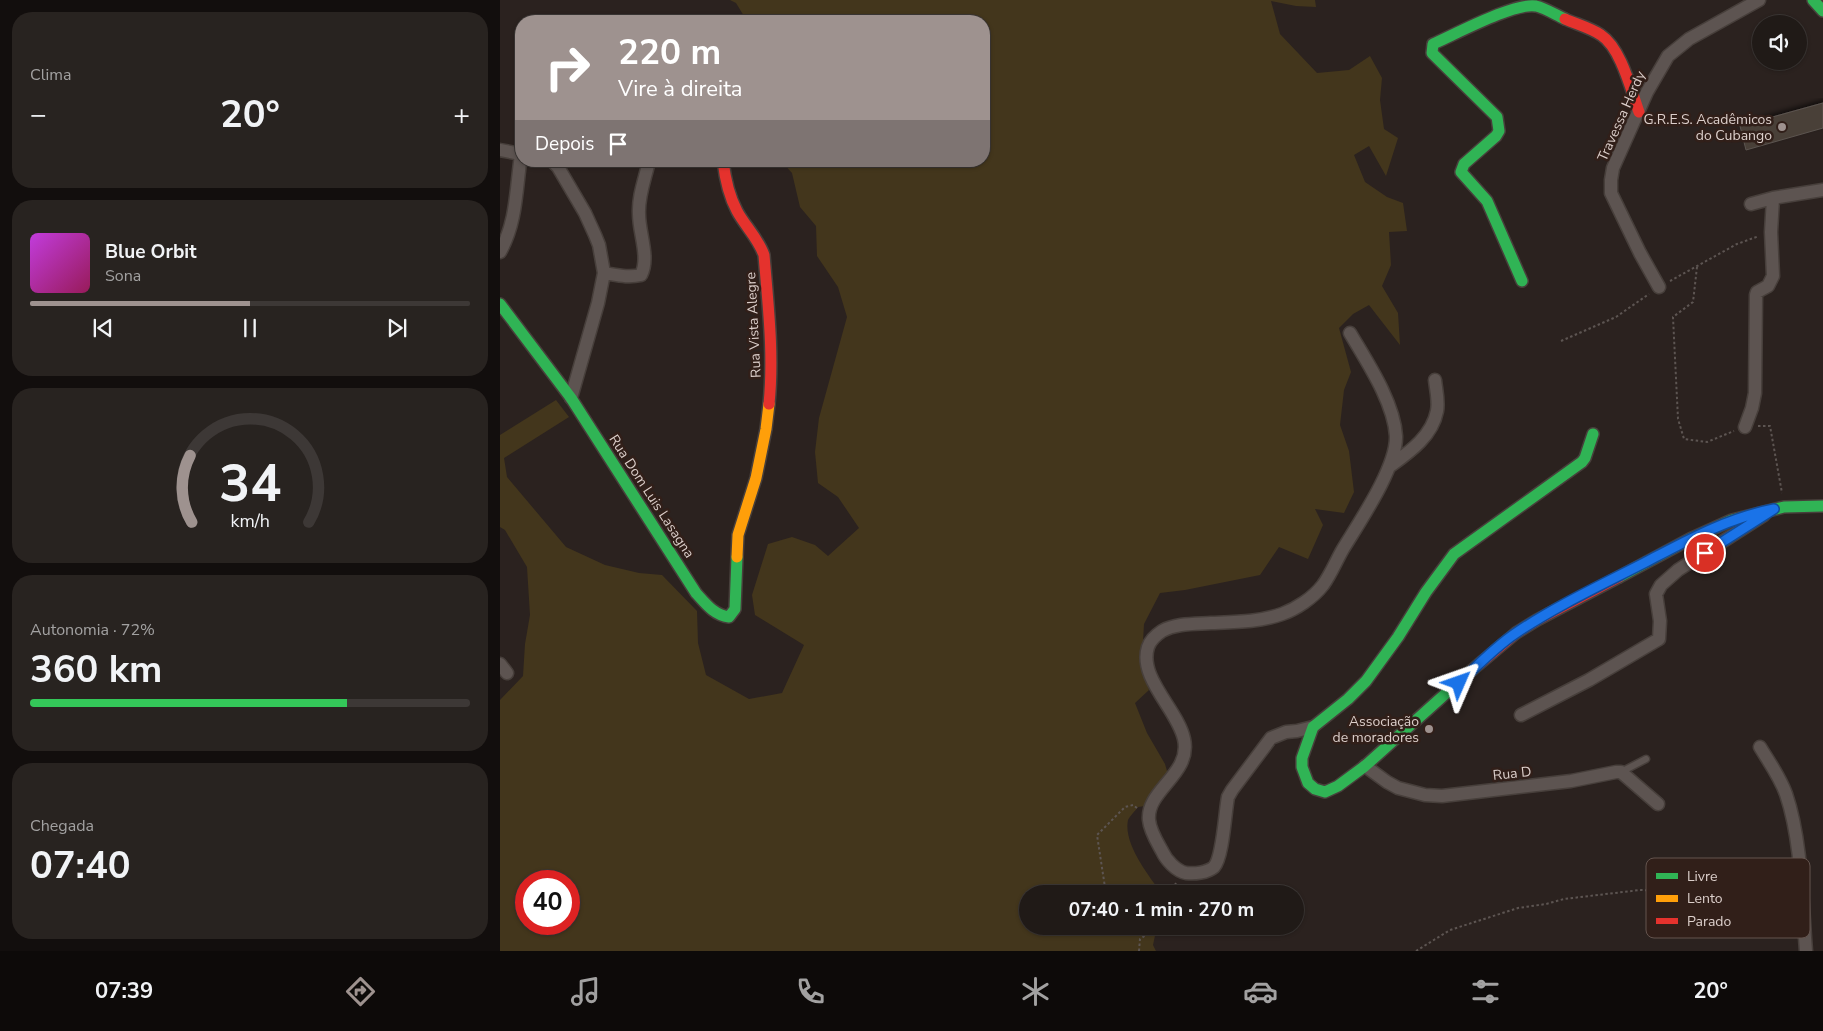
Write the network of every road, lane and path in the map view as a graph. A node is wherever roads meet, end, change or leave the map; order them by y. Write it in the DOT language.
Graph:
graph roads {
  1 [pos="1759,0"];
  2 [pos="1812,0"];
  3 [pos="1823,11"];
  4 [pos="1639,112"];
  5 [pos="500,150"];
  6 [pos="515,153"];
  7 [pos="519,167"];
  8 [pos="558,167"];
  9 [pos="648,167"];
  10 [pos="724,167"];
  11 [pos="1823,190"];
  12 [pos="1773,198"];
  13 [pos="1751,204"];
  14 [pos="500,252"];
  15 [pos="1697,267"];
  16 [pos="604,272"];
  17 [pos="1522,281"];
  18 [pos="1659,287"];
  19 [pos="500,304"];
  20 [pos="1350,333"];
  21 [pos="1435,380"];
  22 [pos="571,398"];
  23 [pos="1745,427"];
  24 [pos="1593,434"];
  25 [pos="1389,467"];
  26 [pos="1823,506"];
  27 [pos="1779,508"];
  28 [pos="710,608"];
  29 [pos="1522,715"];
  30 [pos="1313,726"];
  31 [pos="1760,747"];
  32 [pos="1646,759"];
  33 [pos="1365,766"];
  34 [pos="1621,772"];
  35 [pos="1658,804"];
  36 [pos="1150,811"];
  37 [pos="1798,858"];
  38 [pos="1105,885"];
  39 [pos="1646,890"];
  40 [pos="1146,935"];
  41 [pos="1805,938"];
  42 [pos="1140,951"];
  43 [pos="1416,951"];
  44 [pos="1806,951"];
  1 -- 4 [label="street, Travessa Herdy"];
  2 -- 3 [label="street"];
  4 -- 17 [label="street"];
  4 -- 18 [label="street, Travessa Herdy"];
  5 -- 6 [label="street"];
  7 -- 14 [label="street"];
  8 -- 16 [label="street"];
  9 -- 16 [label="street"];
  10 -- 28 [label="street, Rua Vista Alegre"];
  11 -- 12 [label="street"];
  12 -- 13 [label="street"];
  12 -- 23 [label="street"];
  15 -- 23 [label="path"];
  16 -- 22 [label="street"];
  19 -- 22 [label="street"];
  20 -- 25 [label="street"];
  21 -- 25 [label="street"];
  22 -- 28 [label="street, Rua Dom Luis Lasagna"];
  23 -- 27 [label="path"];
  24 -- 30 [label="street"];
  25 -- 36 [label="street"];
  26 -- 27 [label="street"];
  27 -- 29 [label="street"];
  27 -- 33 [label="street"];
  30 -- 33 [label="street"];
  30 -- 36 [label="street"];
  31 -- 37 [label="street"];
  32 -- 34 [label="lane"];
  33 -- 34 [label="street, Rua D"];
  34 -- 35 [label="street"];
  36 -- 38 [label="path"];
  39 -- 43 [label="path"];
  40 -- 42 [label="path"];
  41 -- 44 [label="street"];
}
